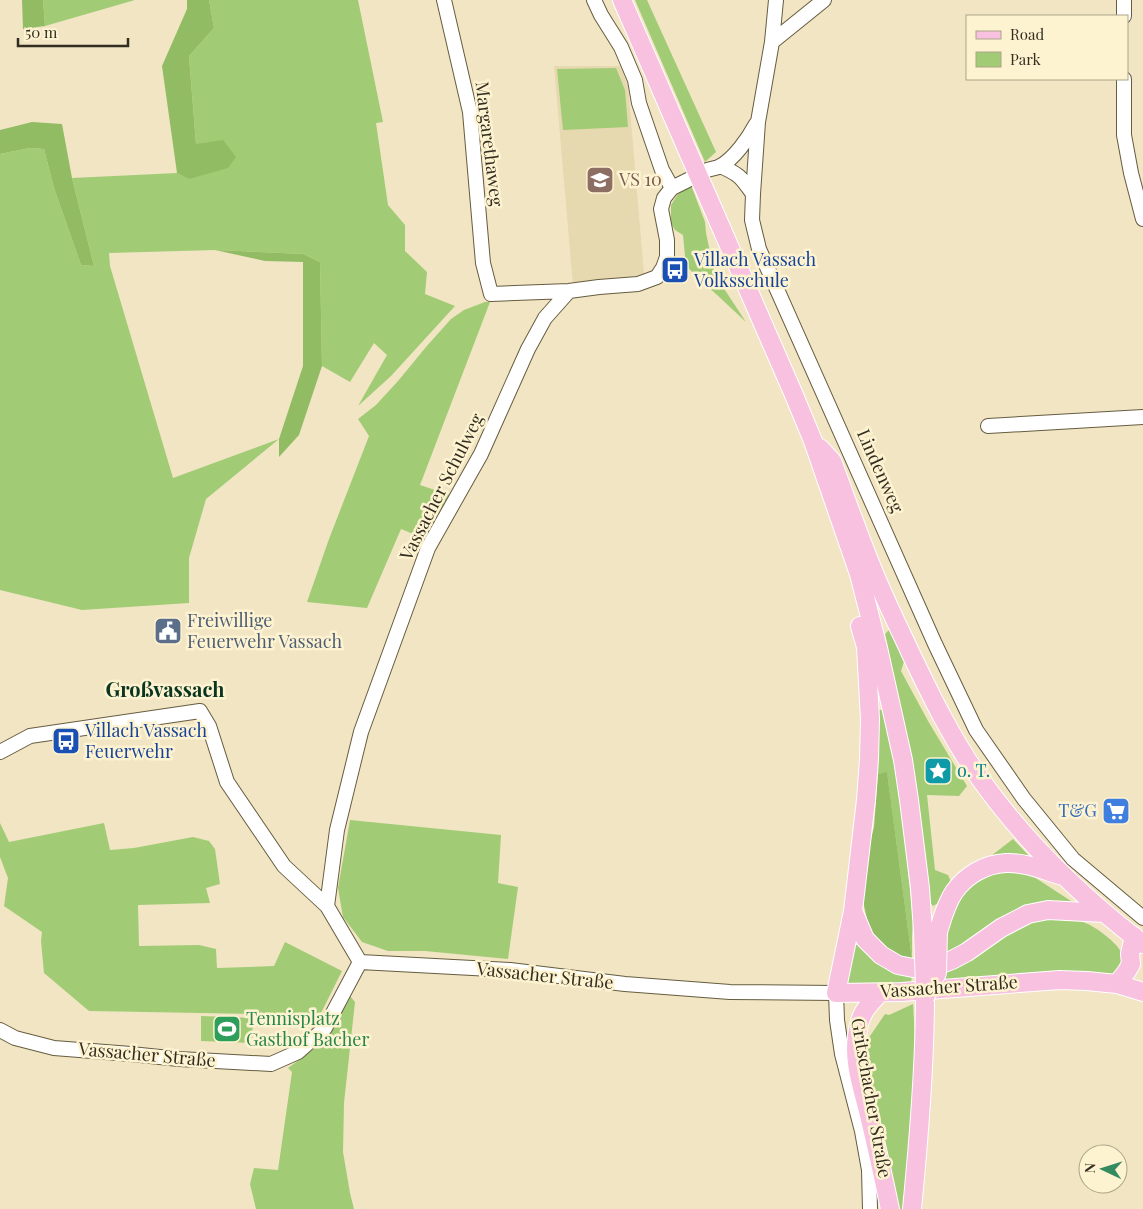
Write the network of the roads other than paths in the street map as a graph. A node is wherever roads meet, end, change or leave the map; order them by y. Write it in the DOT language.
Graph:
graph roads {
  1 [pos="444,0"];
  2 [pos="594,0"];
  3 [pos="622,0"];
  4 [pos="776,0"];
  5 [pos="824,0"];
  6 [pos="1124,0"];
  7 [pos="1124,15"];
  8 [pos="772,42"];
  9 [pos="1124,80"];
  10 [pos="758,122"];
  11 [pos="690,178"];
  12 [pos="672,188"];
  13 [pos="753,194"];
  14 [pos="1143,219"];
  15 [pos="569,291"];
  16 [pos="1143,416"];
  17 [pos="988,426"];
  18 [pos="813,441"];
  19 [pos="859,574"];
  20 [pos="0,752"];
  21 [pos="1063,876"];
  22 [pos="327,906"];
  23 [pos="853,911"];
  24 [pos="1104,912"];
  25 [pos="1143,918"];
  26 [pos="930,931"];
  27 [pos="1138,940"];
  28 [pos="360,962"];
  29 [pos="1117,984"];
  30 [pos="1143,992"];
  31 [pos="836,993"];
  32 [pos="880,993"];
  33 [pos="0,1030"];
  34 [pos="870,1209"];
  35 [pos="890,1209"];
  36 [pos="912,1209"];
  1 -- 15 [label="street, Margarethaweg"];
  2 -- 12 [label="street"];
  3 -- 18 [label="main road"];
  4 -- 8 [label="street, Lindenweg"];
  5 -- 8 [label="street"];
  6 -- 7 [label="street"];
  8 -- 10 [label="street, Lindenweg"];
  9 -- 14 [label="street"];
  10 -- 13 [label="street, Lindenweg"];
  10 -- 13 [label="street"];
  11 -- 12 [label="street"];
  12 -- 15 [label="street"];
  13 -- 25 [label="street, Lindenweg"];
  15 -- 22 [label="street, Vassacher Schulweg"];
  16 -- 17 [label="street"];
  18 -- 19 [label="main road"];
  18 -- 21 [label="main road"];
  19 -- 23 [label="main road"];
  19 -- 26 [label="main road"];
  20 -- 22 [label="street"];
  21 -- 24 [label="main road"];
  21 -- 26 [label="main road"];
  22 -- 28 [label="street"];
  23 -- 24 [label="main road"];
  23 -- 31 [label="main road"];
  24 -- 27 [label="main road"];
  26 -- 36 [label="main road, bridge"];
  27 -- 29 [label="main road"];
  28 -- 31 [label="street, Vassacher Straße"];
  28 -- 33 [label="street, Vassacher Straße"];
  29 -- 30 [label="main road, Vassacher Straße"];
  29 -- 32 [label="main road, Vassacher Straße"];
  31 -- 32 [label="main road, Vassacher Straße"];
  31 -- 34 [label="street, Gritschacher Straße"];
  32 -- 35 [label="main road"];
}
